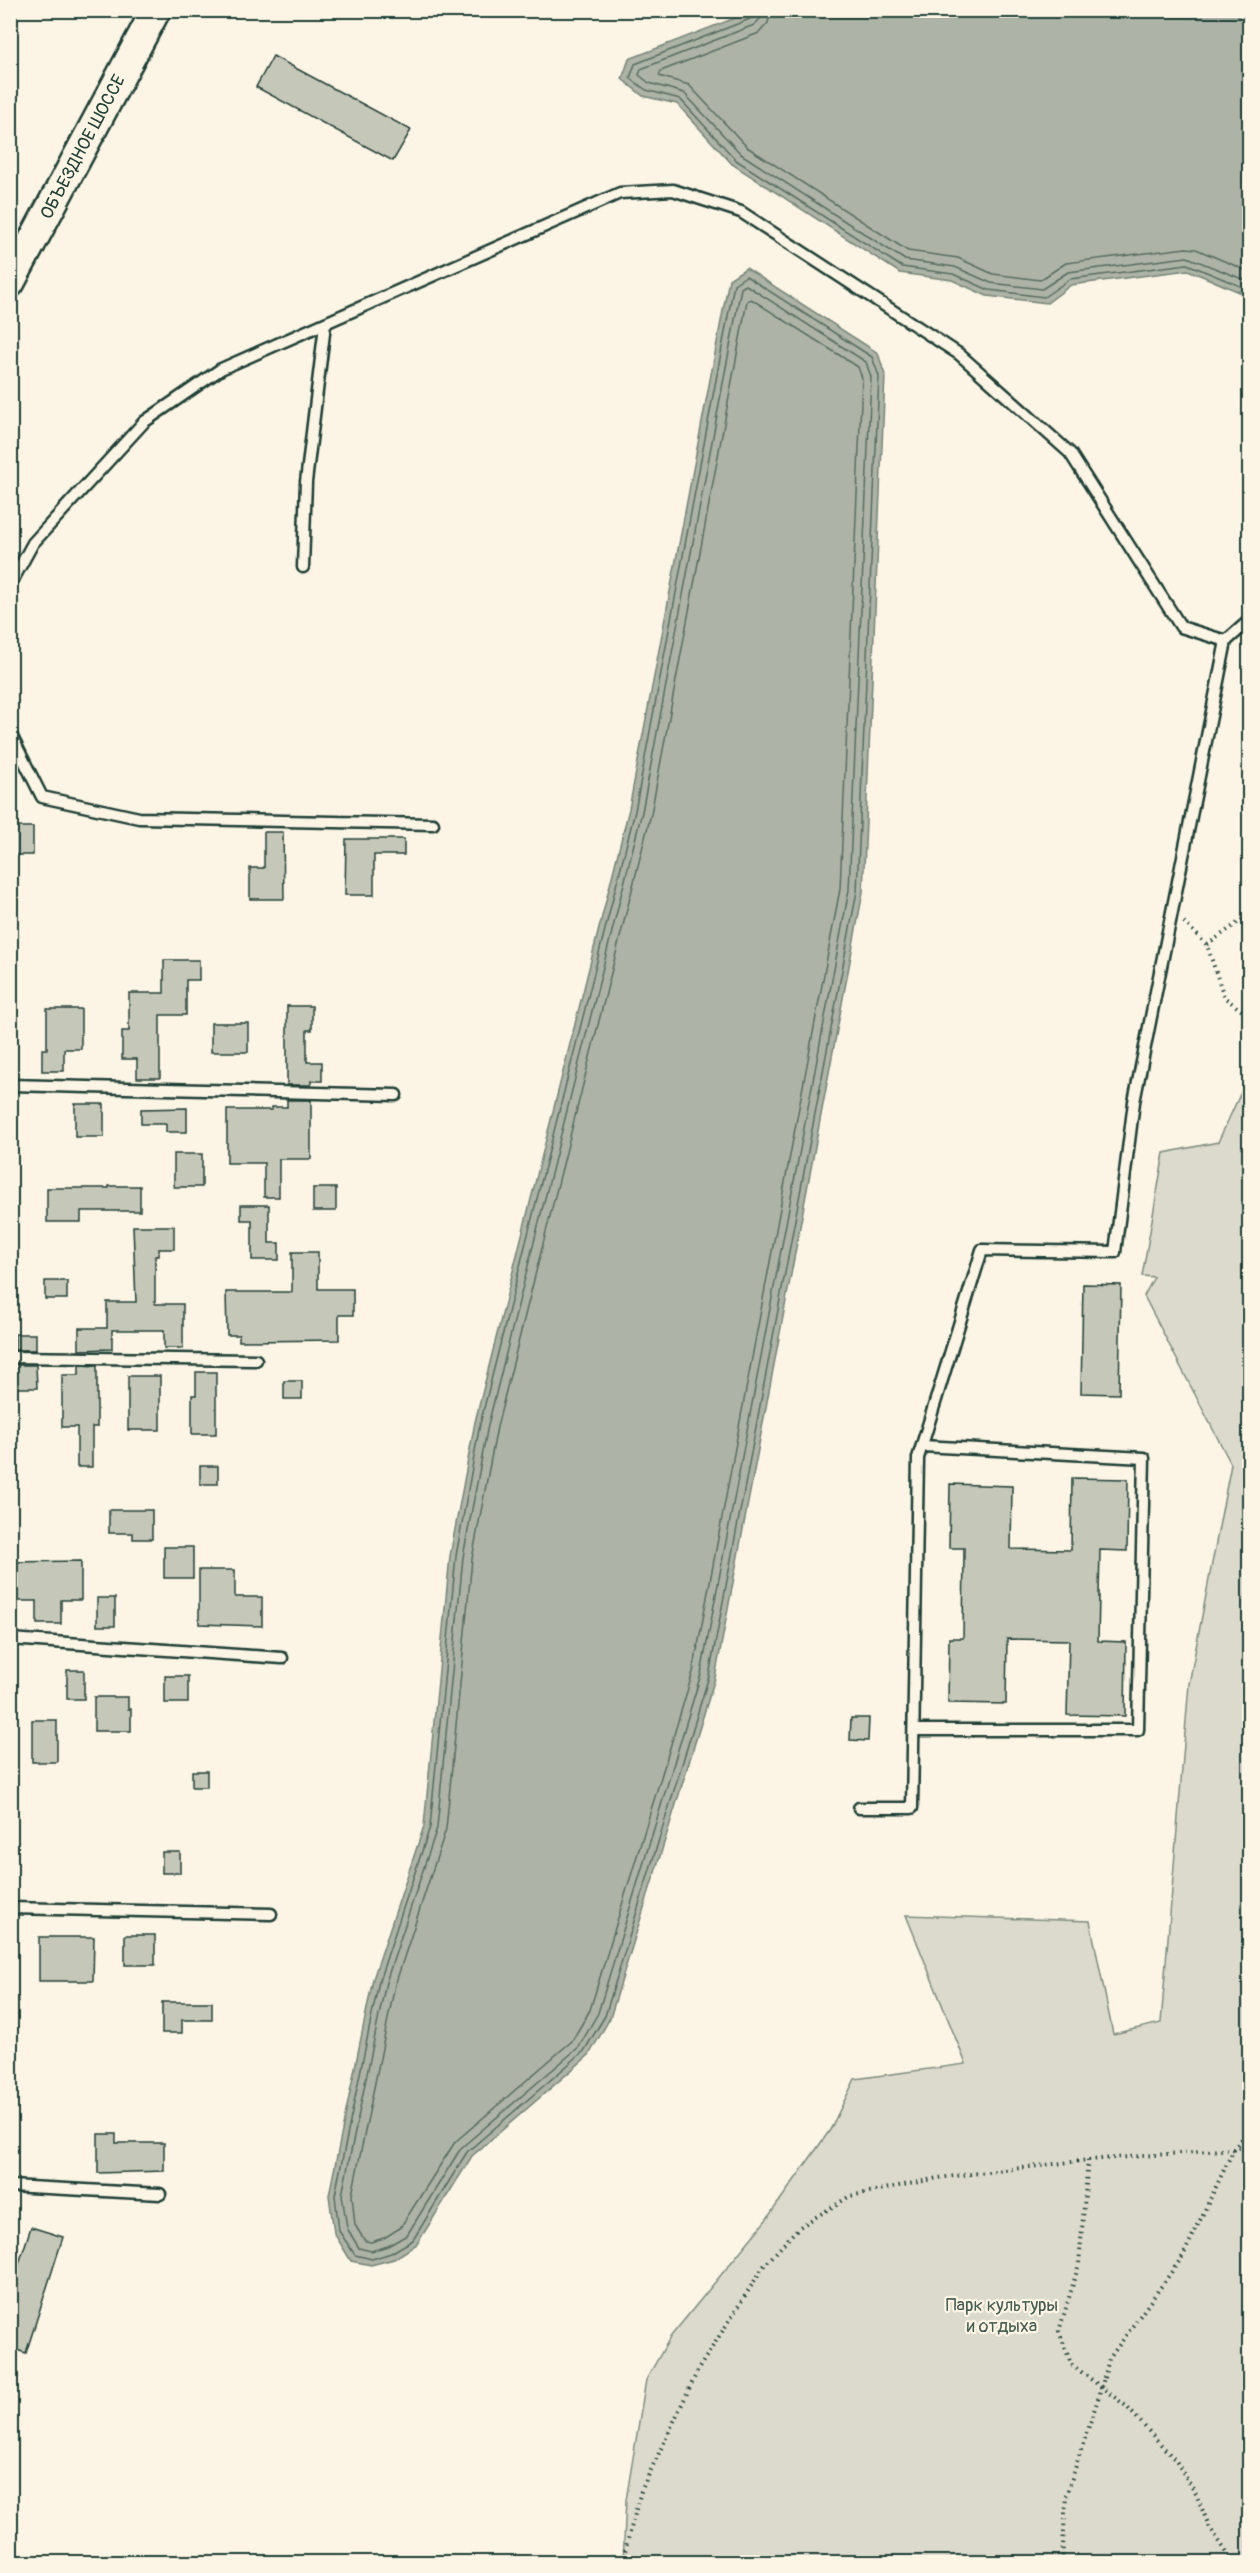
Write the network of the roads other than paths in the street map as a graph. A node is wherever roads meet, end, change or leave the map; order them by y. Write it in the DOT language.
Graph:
graph roads {
  1 [pos="156,10"];
  2 [pos="10,282"];
  3 [pos="325,325"];
  4 [pos="303,567"];
  5 [pos="10,585"];
  6 [pos="1250,621"];
  7 [pos="1226,642"];
  8 [pos="10,733"];
  9 [pos="433,824"];
  10 [pos="10,1085"];
  11 [pos="396,1095"];
  12 [pos="10,1357"];
  13 [pos="256,1360"];
  14 [pos="922,1446"];
  15 [pos="10,1639"];
  16 [pos="282,1658"];
  17 [pos="914,1730"];
  18 [pos="859,1808"];
  19 [pos="10,1908"];
  20 [pos="271,1914"];
  21 [pos="10,2186"];
  22 [pos="160,2194"];
  1 -- 2 [label="main road, ОБЪЕЗДНОЕ ШОССЕ"];
  3 -- 4 [label="lane"];
  3 -- 5 [label="lane"];
  3 -- 7 [label="lane"];
  6 -- 7 [label="lane"];
  7 -- 14 [label="lane"];
  8 -- 9 [label="lane"];
  10 -- 11 [label="lane"];
  12 -- 13 [label="lane"];
  14 -- 17 [label="lane"];
  14 -- 17 [label="lane"];
  15 -- 16 [label="lane"];
  17 -- 18 [label="lane"];
  19 -- 20 [label="lane"];
  21 -- 22 [label="lane"];
}
